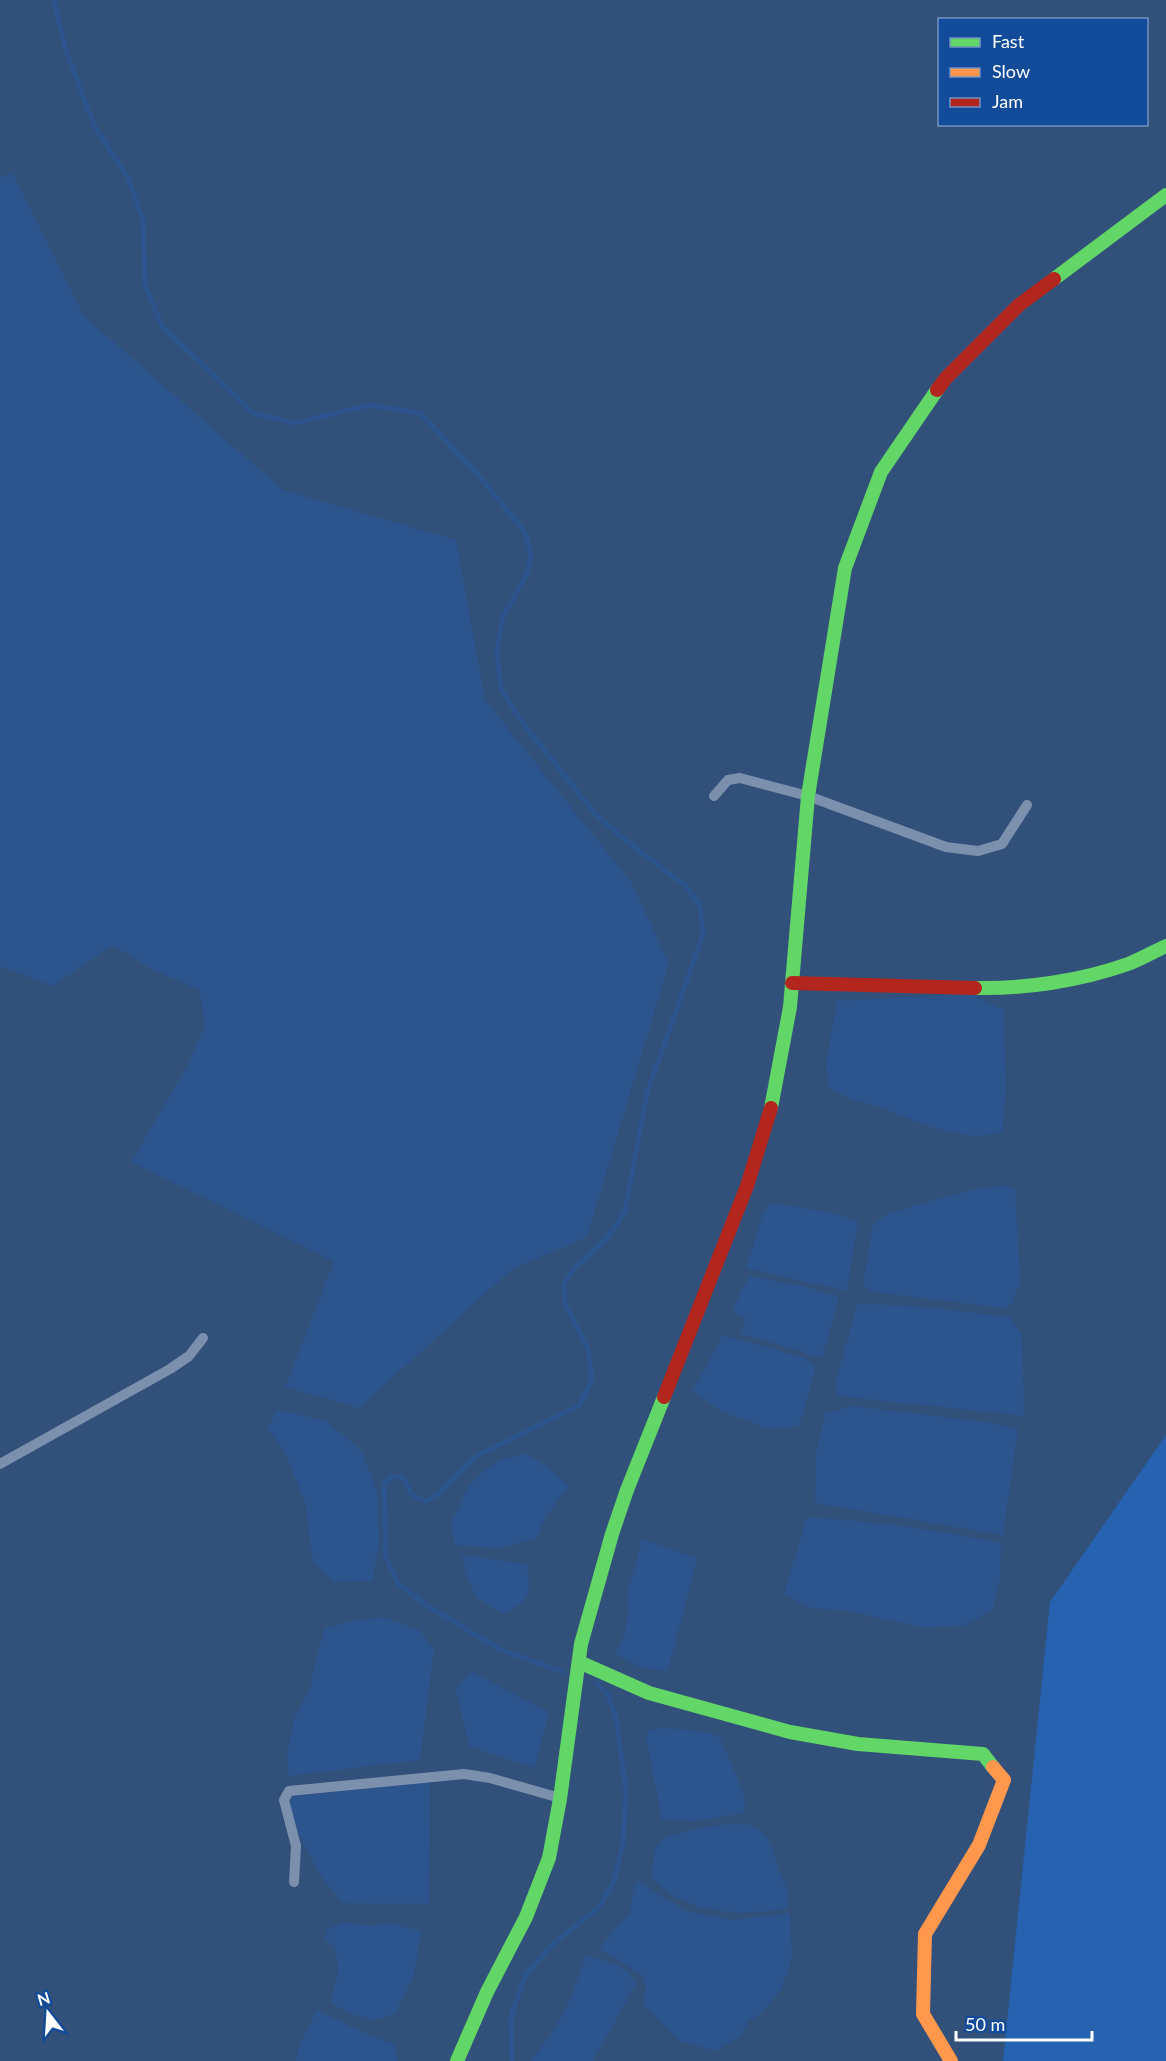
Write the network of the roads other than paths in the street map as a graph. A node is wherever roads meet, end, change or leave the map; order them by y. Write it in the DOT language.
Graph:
graph roads {
  1 [pos="1166,195"];
  2 [pos="714,796"];
  3 [pos="807,796"];
  4 [pos="1027,805"];
  5 [pos="1166,946"];
  6 [pos="792,983"];
  7 [pos="203,1338"];
  8 [pos="0,1464"];
  9 [pos="579,1662"];
  10 [pos="560,1799"];
  11 [pos="294,1882"];
  12 [pos="457,2061"];
  13 [pos="951,2061"];
  1 -- 3 [label="street"];
  2 -- 3 [label="lane"];
  3 -- 4 [label="lane"];
  3 -- 6 [label="street"];
  5 -- 6 [label="street"];
  6 -- 9 [label="street"];
  7 -- 8 [label="lane"];
  9 -- 10 [label="street"];
  9 -- 13 [label="street"];
  10 -- 11 [label="lane"];
  10 -- 12 [label="street"];
}
